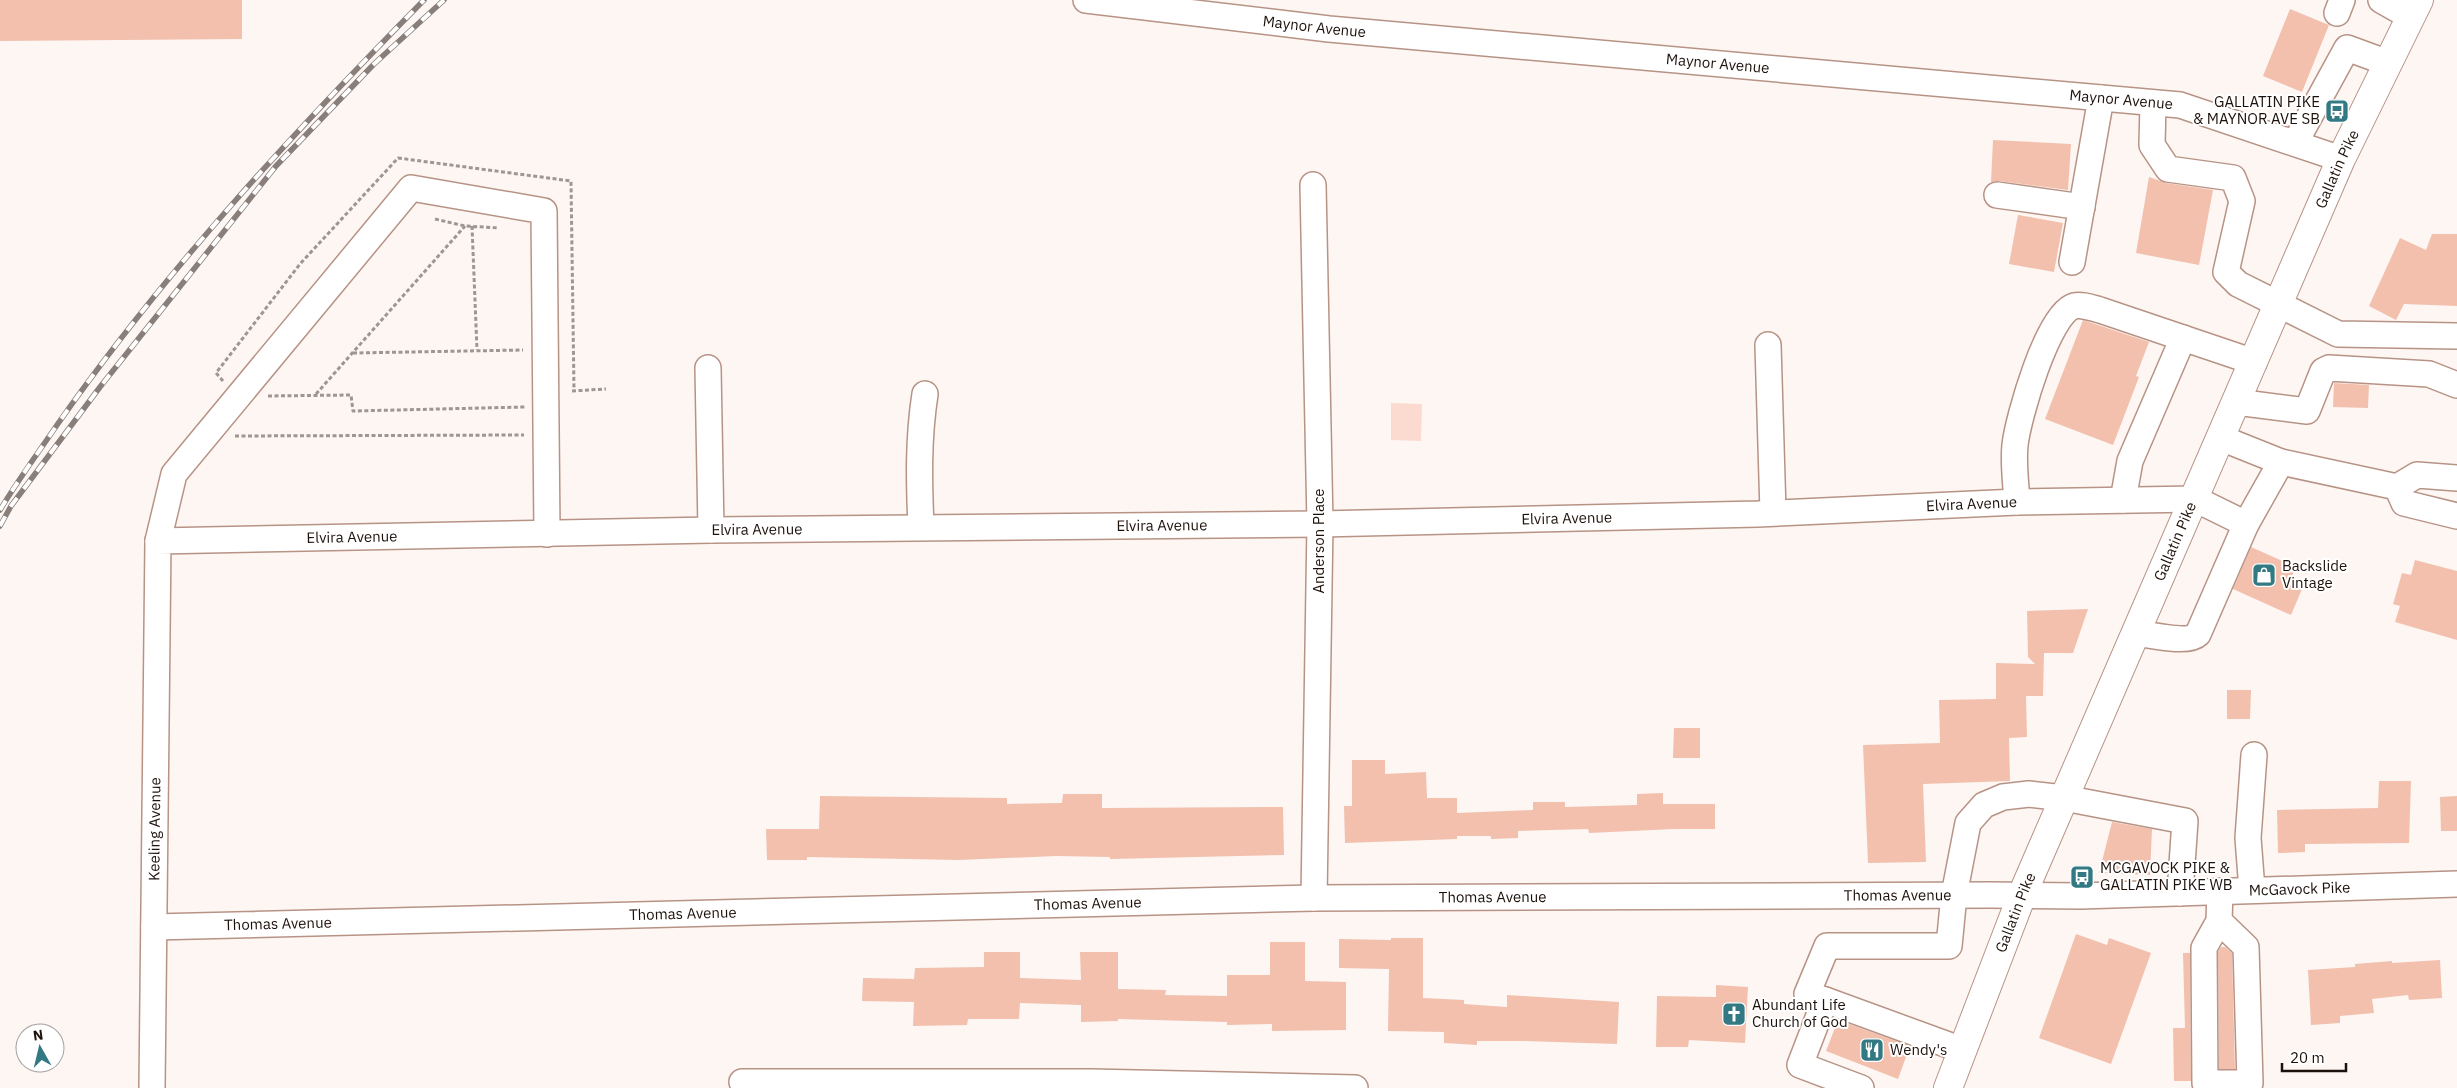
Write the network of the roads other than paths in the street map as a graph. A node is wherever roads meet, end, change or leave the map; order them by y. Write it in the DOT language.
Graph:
graph roads {
  1 [pos="1092,0"];
  2 [pos="2381,0"];
  3 [pos="2415,8"];
  4 [pos="2388,63"];
  5 [pos="2101,98"];
  6 [pos="2153,103"];
  7 [pos="2294,143"];
  8 [pos="2341,159"];
  9 [pos="1313,185"];
  10 [pos="1996,195"];
  11 [pos="2082,207"];
  12 [pos="2072,262"];
  13 [pos="2278,304"];
  14 [pos="2457,336"];
  15 [pos="2183,338"];
  16 [pos="1768,345"];
  17 [pos="2254,362"];
  18 [pos="708,368"];
  19 [pos="2457,386"];
  20 [pos="925,394"];
  21 [pos="2236,402"];
  22 [pos="2221,438"];
  23 [pos="2281,462"];
  24 [pos="2457,478"];
  25 [pos="2397,486"];
  26 [pos="2195,499"];
  27 [pos="2123,500"];
  28 [pos="2017,502"];
  29 [pos="1772,512"];
  30 [pos="2457,516"];
  31 [pos="1320,524"];
  32 [pos="2246,524"];
  33 [pos="921,527"];
  34 [pos="711,530"];
  35 [pos="548,534"];
  36 [pos="158,541"];
  37 [pos="2136,633"];
  38 [pos="2254,755"];
  39 [pos="2064,798"];
  40 [pos="2457,884"];
  41 [pos="2252,890"];
  42 [pos="2220,891"];
  43 [pos="2180,893"];
  44 [pos="1954,895"];
  45 [pos="2022,895"];
  46 [pos="1314,898"];
  47 [pos="2219,922"];
  48 [pos="154,927"];
  49 [pos="1825,1000"];
  50 [pos="1962,1050"];
  51 [pos="742,1082"];
  52 [pos="1091,1085"];
  53 [pos="152,1088"];
  54 [pos="1355,1088"];
  55 [pos="1861,1088"];
  56 [pos="1948,1088"];
  1 -- 5 [label="street, Maynor Avenue"];
  2 -- 3 [label="street"];
  3 -- 4 [label="main road, Gallatin Pike"];
  4 -- 7 [label="street"];
  4 -- 8 [label="main road, Gallatin Pike"];
  5 -- 6 [label="street, Maynor Avenue"];
  5 -- 11 [label="street"];
  6 -- 7 [label="street, Maynor Avenue"];
  6 -- 13 [label="street"];
  7 -- 8 [label="street, Maynor Avenue"];
  8 -- 13 [label="main road, Gallatin Pike"];
  9 -- 31 [label="street, Anderson Place"];
  10 -- 11 [label="street"];
  11 -- 12 [label="street"];
  13 -- 14 [label="street"];
  13 -- 17 [label="main road, Gallatin Pike"];
  15 -- 17 [label="street"];
  15 -- 27 [label="street"];
  15 -- 28 [label="street"];
  16 -- 29 [label="street"];
  17 -- 21 [label="main road, Gallatin Pike"];
  18 -- 34 [label="street"];
  19 -- 21 [label="street"];
  20 -- 33 [label="street"];
  21 -- 22 [label="main road, Gallatin Pike"];
  22 -- 23 [label="street"];
  22 -- 26 [label="main road, Gallatin Pike"];
  23 -- 25 [label="street"];
  23 -- 32 [label="street"];
  24 -- 25 [label="street"];
  25 -- 30 [label="street"];
  26 -- 27 [label="street, Elvira Avenue"];
  26 -- 32 [label="street"];
  26 -- 37 [label="main road, Gallatin Pike"];
  27 -- 28 [label="street, Elvira Avenue"];
  28 -- 29 [label="street, Elvira Avenue"];
  29 -- 31 [label="street, Elvira Avenue"];
  31 -- 33 [label="street, Elvira Avenue"];
  31 -- 46 [label="street, Anderson Place"];
  32 -- 37 [label="street"];
  33 -- 34 [label="street, Elvira Avenue"];
  34 -- 35 [label="street, Elvira Avenue"];
  35 -- 36 [label="street, Elvira Avenue"];
  35 -- 36 [label="street"];
  36 -- 48 [label="street, Keeling Avenue"];
  37 -- 39 [label="main road, Gallatin Pike"];
  38 -- 41 [label="street"];
  39 -- 43 [label="street"];
  39 -- 44 [label="street"];
  39 -- 45 [label="main road, Gallatin Pike"];
  40 -- 41 [label="street, McGavock Pike"];
  41 -- 42 [label="street, McGavock Pike"];
  42 -- 43 [label="street, McGavock Pike"];
  42 -- 47 [label="street"];
  43 -- 45 [label="street, McGavock Pike"];
  44 -- 45 [label="street, Thomas Avenue"];
  44 -- 46 [label="street, Thomas Avenue"];
  44 -- 49 [label="street"];
  45 -- 50 [label="main road, Gallatin Pike"];
  46 -- 48 [label="street, Thomas Avenue"];
  47 -- 47 [label="street"];
  48 -- 53 [label="street, Keeling Avenue"];
  49 -- 50 [label="street"];
  49 -- 55 [label="street"];
  50 -- 56 [label="main road, Gallatin Pike"];
  51 -- 52 [label="street"];
  52 -- 54 [label="street"];
}
